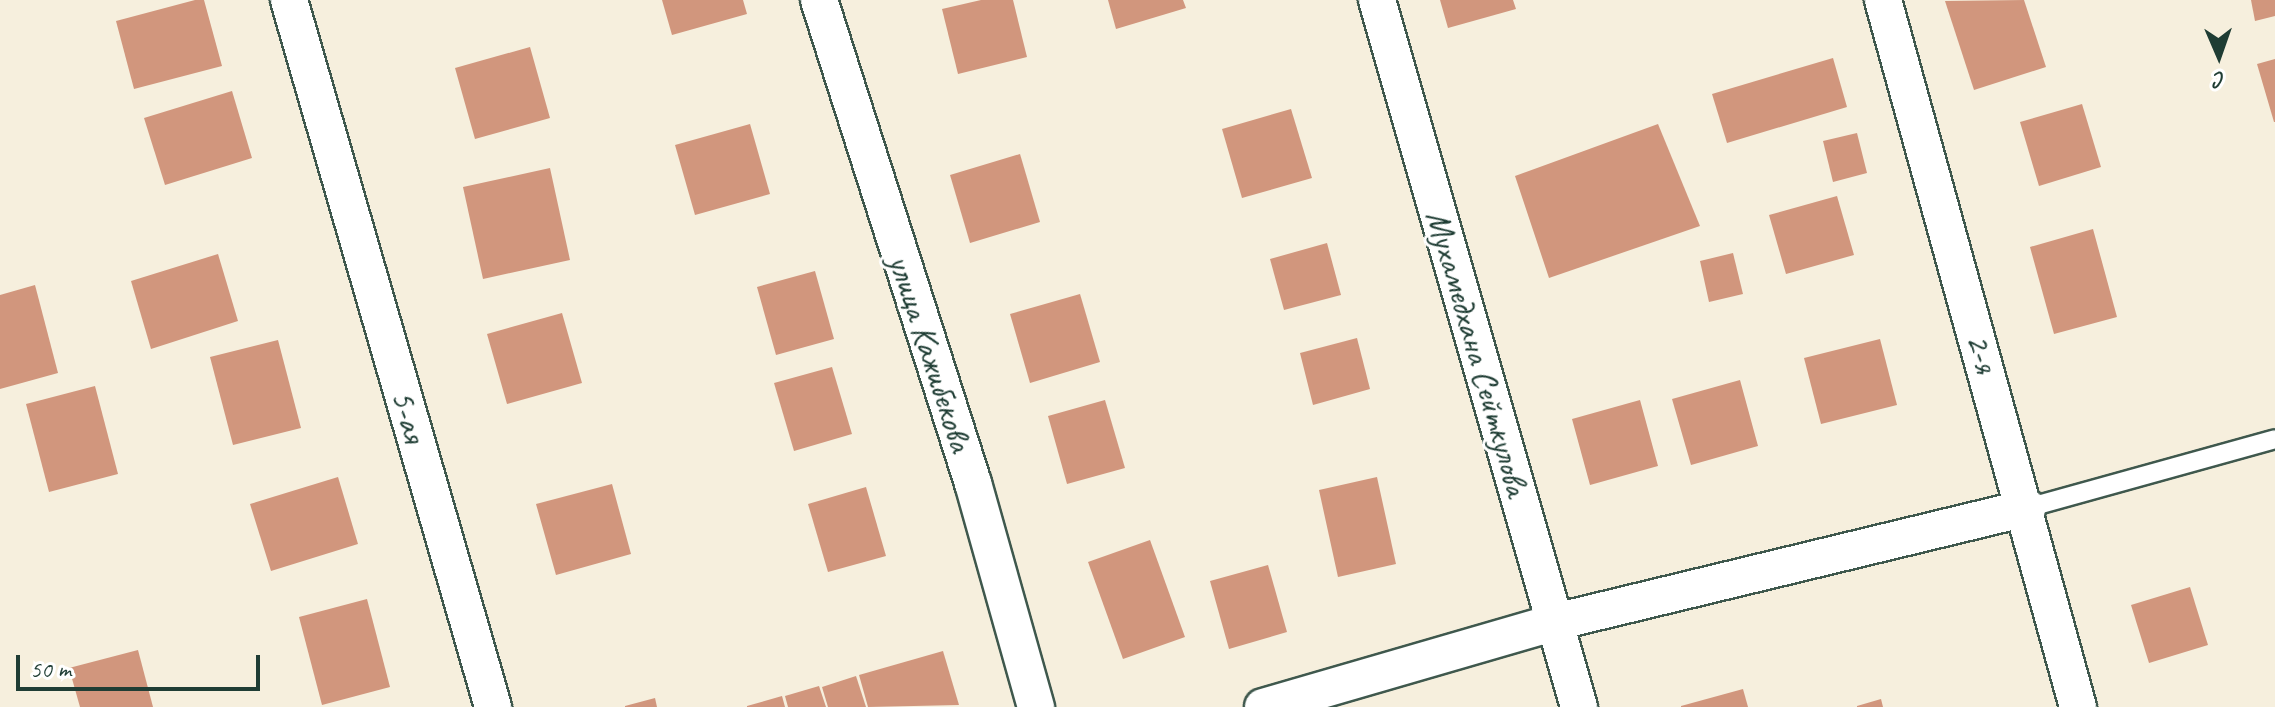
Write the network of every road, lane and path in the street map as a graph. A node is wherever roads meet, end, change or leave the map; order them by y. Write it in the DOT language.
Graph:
graph roads {
  1 [pos="289,0"];
  2 [pos="819,0"];
  3 [pos="1377,0"];
  4 [pos="1883,0"];
  5 [pos="2275,439"];
  6 [pos="2027,508"];
  7 [pos="1555,622"];
  8 [pos="493,707"];
  9 [pos="1036,707"];
  10 [pos="1263,707"];
  11 [pos="1579,707"];
  12 [pos="2078,707"];
  1 -- 8 [label="street, 5-ая"];
  2 -- 9 [label="street, улица Кажибекова"];
  3 -- 7 [label="street, Мухамедхана Сейткулова"];
  4 -- 6 [label="street, 2-я"];
  5 -- 6 [label="lane"];
  6 -- 7 [label="street"];
  6 -- 12 [label="street, 2-я"];
  7 -- 10 [label="street"];
  7 -- 11 [label="street, Мухамедхана Сейткулова"];
}
